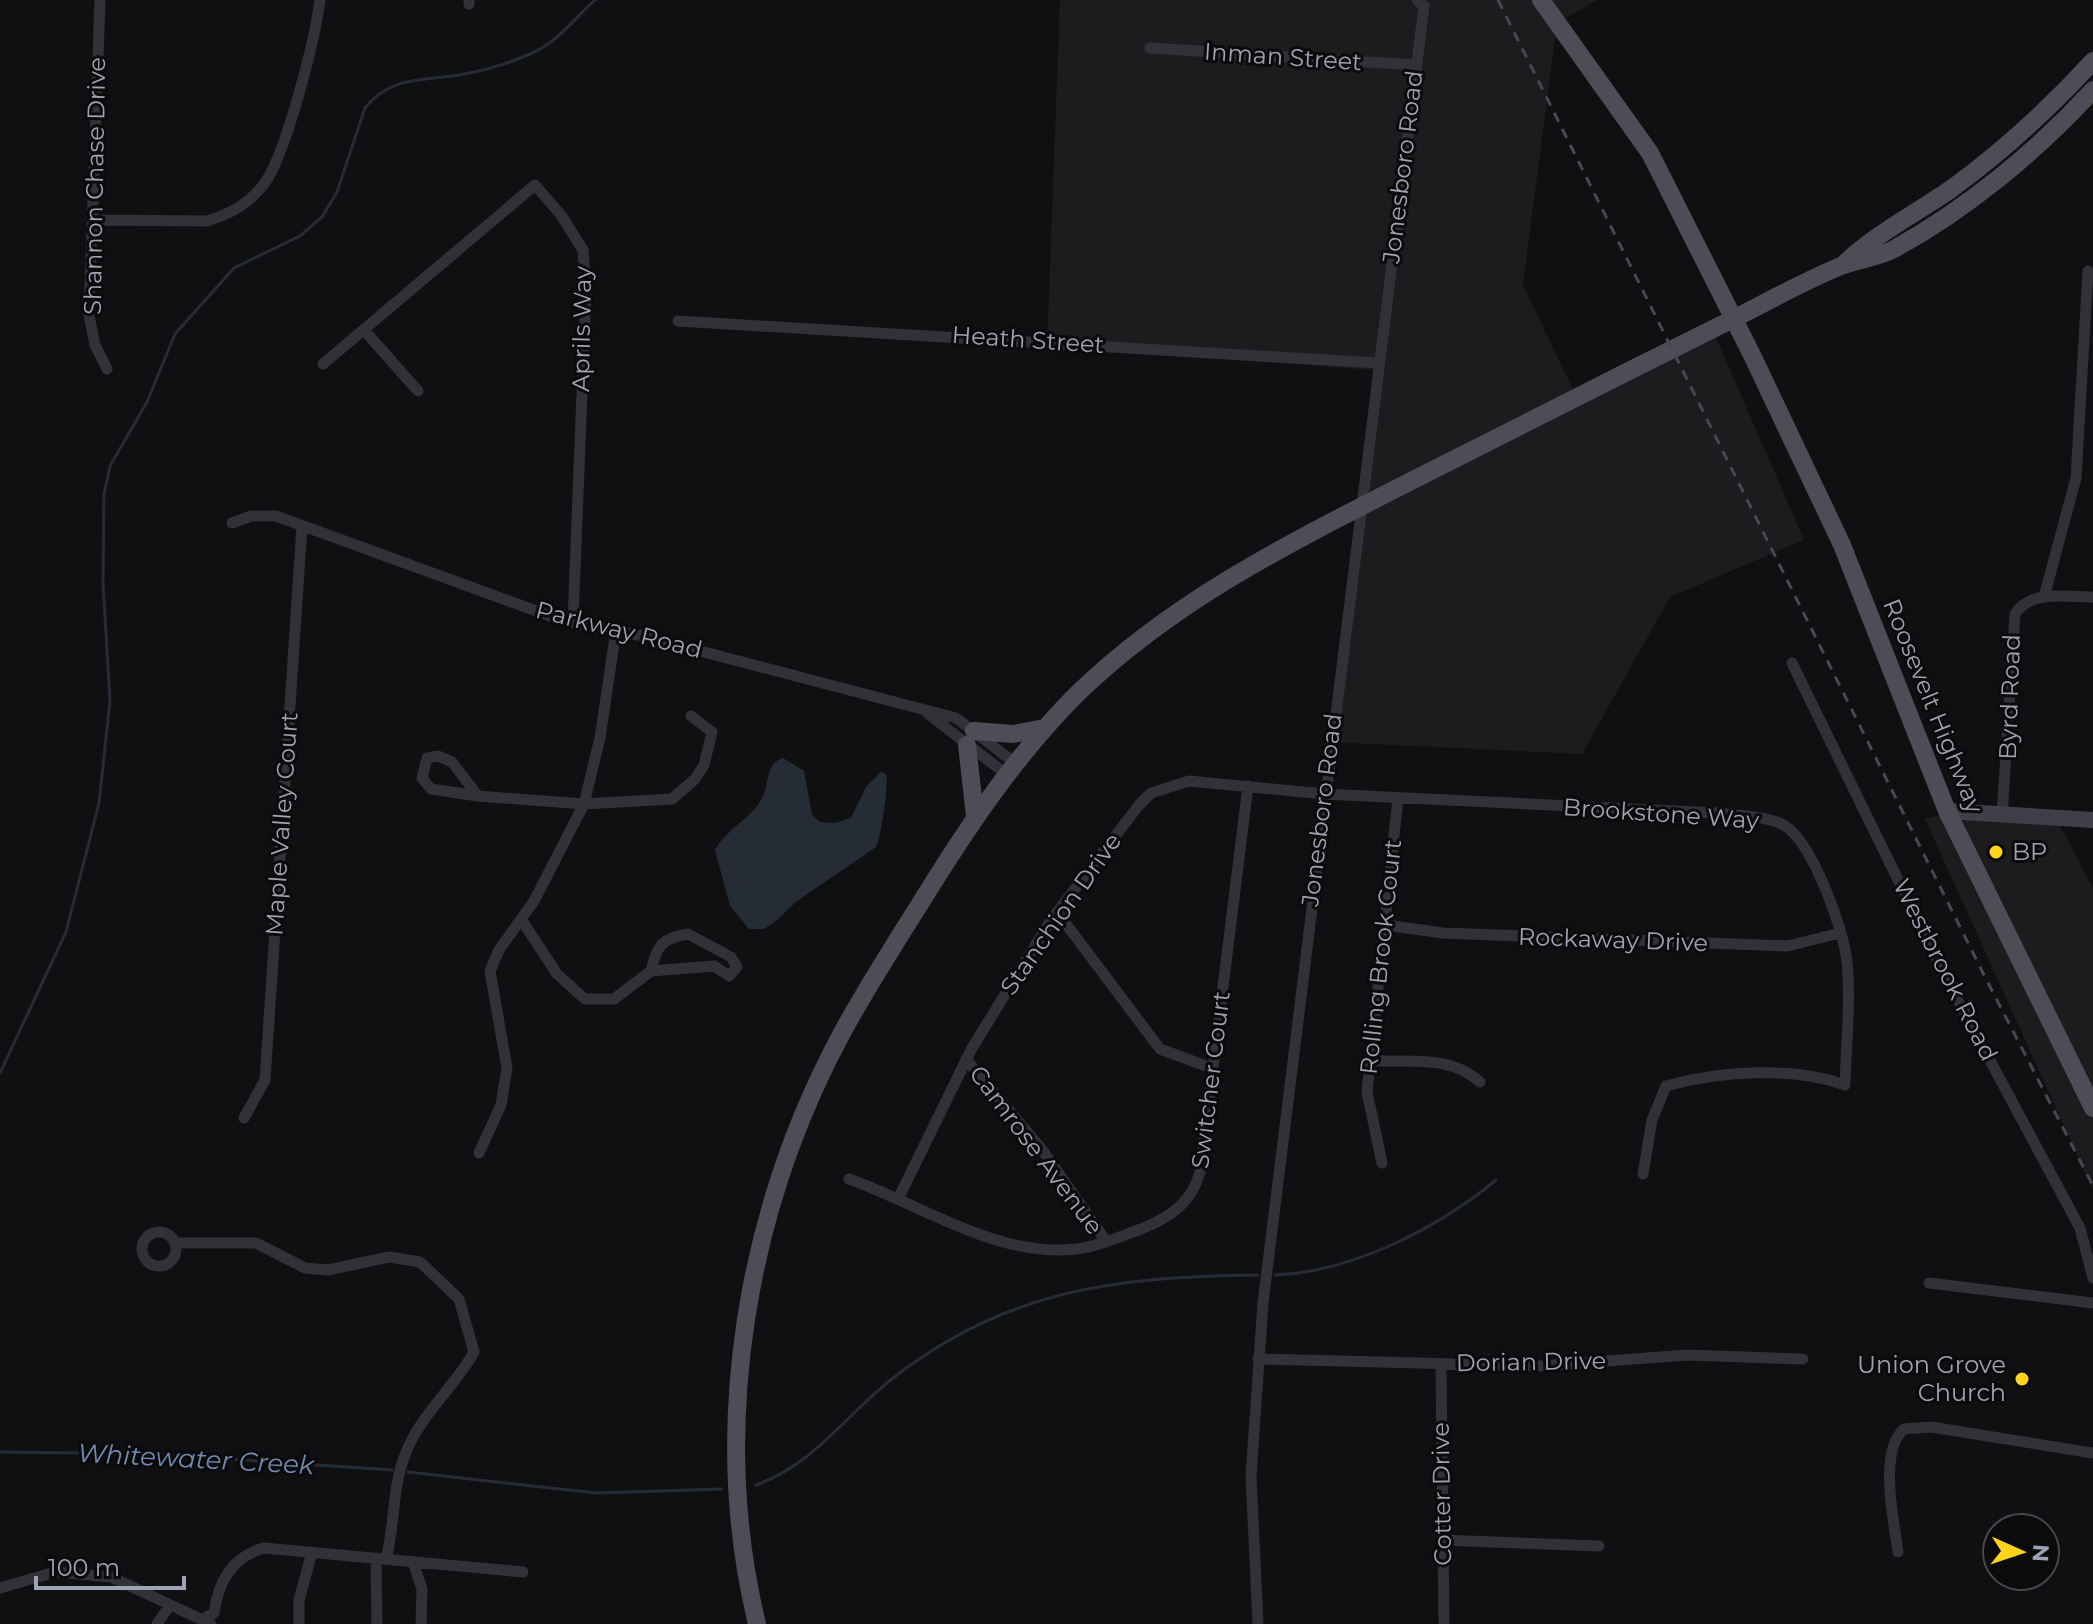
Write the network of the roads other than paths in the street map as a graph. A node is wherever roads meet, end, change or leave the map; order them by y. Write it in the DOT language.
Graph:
graph roads {
  1 [pos="100,0"];
  2 [pos="320,0"];
  3 [pos="1417,0"];
  4 [pos="1541,0"];
  5 [pos="1150,48"];
  6 [pos="2093,61"];
  7 [pos="1416,65"];
  8 [pos="2093,90"];
  9 [pos="92,220"];
  10 [pos="1843,265"];
  11 [pos="2088,271"];
  12 [pos="1731,319"];
  13 [pos="678,321"];
  14 [pos="364,330"];
  15 [pos="1378,363"];
  16 [pos="323,364"];
  17 [pos="107,369"];
  18 [pos="418,391"];
  19 [pos="1359,508"];
  20 [pos="232,523"];
  21 [pos="302,526"];
  22 [pos="2044,597"];
  23 [pos="2093,597"];
  24 [pos="573,622"];
  25 [pos="616,630"];
  26 [pos="1792,663"];
  27 [pos="691,716"];
  28 [pos="1045,728"];
  29 [pos="971,738"];
  30 [pos="1010,768"];
  31 [pos="1248,786"];
  32 [pos="1324,794"];
  33 [pos="478,796"];
  34 [pos="1398,798"];
  35 [pos="584,804"];
  36 [pos="1947,811"];
  37 [pos="975,816"];
  38 [pos="2002,816"];
  39 [pos="2093,820"];
  40 [pos="1057,912"];
  41 [pos="521,919"];
  42 [pos="1385,925"];
  43 [pos="1840,933"];
  44 [pos="651,971"];
  45 [pos="966,1059"];
  46 [pos="1370,1061"];
  47 [pos="1214,1069"];
  48 [pos="1480,1082"];
  49 [pos="2093,1108"];
  50 [pos="244,1118"];
  51 [pos="479,1153"];
  52 [pos="1382,1163"];
  53 [pos="1643,1174"];
  54 [pos="849,1179"];
  55 [pos="899,1197"];
  56 [pos="1105,1240"];
  57 [pos="175,1243"];
  58 [pos="2093,1278"];
  59 [pos="1929,1283"];
  60 [pos="2093,1303"];
  61 [pos="1258,1359"];
  62 [pos="1803,1359"];
  63 [pos="1441,1364"];
  64 [pos="2093,1453"];
  65 [pos="1442,1540"];
  66 [pos="1599,1546"];
  67 [pos="312,1552"];
  68 [pos="1898,1552"];
  69 [pos="381,1559"];
  70 [pos="413,1562"];
  71 [pos="523,1572"];
  72 [pos="0,1588"];
  73 [pos="170,1605"];
  74 [pos="208,1621"];
  75 [pos="157,1624"];
  76 [pos="299,1624"];
  77 [pos="377,1624"];
  78 [pos="421,1624"];
  79 [pos="757,1624"];
  80 [pos="1258,1624"];
  81 [pos="1444,1624"];
  1 -- 9 [label="street, Shannon Chase Drive"];
  2 -- 9 [label="street"];
  3 -- 7 [label="street, Jonesboro Road"];
  4 -- 12 [label="main road, Roosevelt Highway"];
  5 -- 7 [label="street, Inman Street"];
  6 -- 10 [label="main road"];
  7 -- 15 [label="street, Jonesboro Road"];
  8 -- 10 [label="main road"];
  9 -- 17 [label="street, Shannon Chase Drive"];
  10 -- 12 [label="main road"];
  11 -- 22 [label="street"];
  12 -- 19 [label="main road"];
  12 -- 36 [label="main road, Roosevelt Highway"];
  13 -- 15 [label="street, Heath Street"];
  14 -- 16 [label="street, Aprils Way"];
  14 -- 18 [label="street"];
  14 -- 24 [label="street, Aprils Way"];
  15 -- 19 [label="street, Jonesboro Road"];
  19 -- 28 [label="main road"];
  19 -- 32 [label="street, Jonesboro Road"];
  20 -- 21 [label="street, Parkway Road"];
  21 -- 24 [label="street, Parkway Road"];
  21 -- 50 [label="street, Maple Valley Court"];
  22 -- 23 [label="street"];
  22 -- 38 [label="street, Byrd Road"];
  24 -- 25 [label="street, Parkway Road"];
  25 -- 29 [label="street, Parkway Road"];
  25 -- 35 [label="street"];
  26 -- 58 [label="street, Westbrook Road"];
  27 -- 35 [label="street"];
  28 -- 29 [label="main road"];
  28 -- 30 [label="main road"];
  29 -- 30 [label="street, Parkway Road"];
  29 -- 37 [label="main road"];
  30 -- 37 [label="main road"];
  31 -- 32 [label="street, Stanchion Drive"];
  31 -- 40 [label="street, Stanchion Drive"];
  31 -- 47 [label="street, Switcher Court"];
  32 -- 34 [label="street, Brookstone Way"];
  32 -- 61 [label="street, Jonesboro Road"];
  33 -- 33 [label="street"];
  33 -- 35 [label="street"];
  34 -- 42 [label="street, Rolling Brook Court"];
  34 -- 43 [label="street, Brookstone Way"];
  35 -- 41 [label="street"];
  36 -- 38 [label="street"];
  36 -- 49 [label="main road, Roosevelt Highway"];
  37 -- 79 [label="main road"];
  38 -- 39 [label="street"];
  40 -- 45 [label="street, Stanchion Drive"];
  40 -- 47 [label="street"];
  41 -- 44 [label="street"];
  41 -- 51 [label="street"];
  42 -- 43 [label="street, Rockaway Drive"];
  42 -- 46 [label="street, Rolling Brook Court"];
  43 -- 53 [label="street, Brookstone Way"];
  44 -- 44 [label="street"];
  45 -- 55 [label="street, Stanchion Drive"];
  45 -- 56 [label="street, Camrose Avenue"];
  46 -- 48 [label="street"];
  46 -- 52 [label="street, Rolling Brook Court"];
  47 -- 56 [label="street, Switcher Court"];
  54 -- 55 [label="street, Switcher Court"];
  55 -- 56 [label="street, Switcher Court"];
  57 -- 69 [label="street"];
  59 -- 60 [label="street"];
  61 -- 63 [label="street, Dorian Drive"];
  61 -- 80 [label="street, Jonesboro Road"];
  62 -- 63 [label="street, Dorian Drive"];
  63 -- 65 [label="street, Cotter Drive"];
  64 -- 68 [label="street"];
  65 -- 66 [label="street"];
  65 -- 81 [label="street, Cotter Drive"];
  67 -- 69 [label="street"];
  67 -- 74 [label="street"];
  67 -- 76 [label="street"];
  69 -- 70 [label="street"];
  69 -- 77 [label="street"];
  70 -- 71 [label="street"];
  70 -- 78 [label="street"];
  72 -- 73 [label="street"];
  73 -- 74 [label="street"];
  73 -- 75 [label="street"];
}
